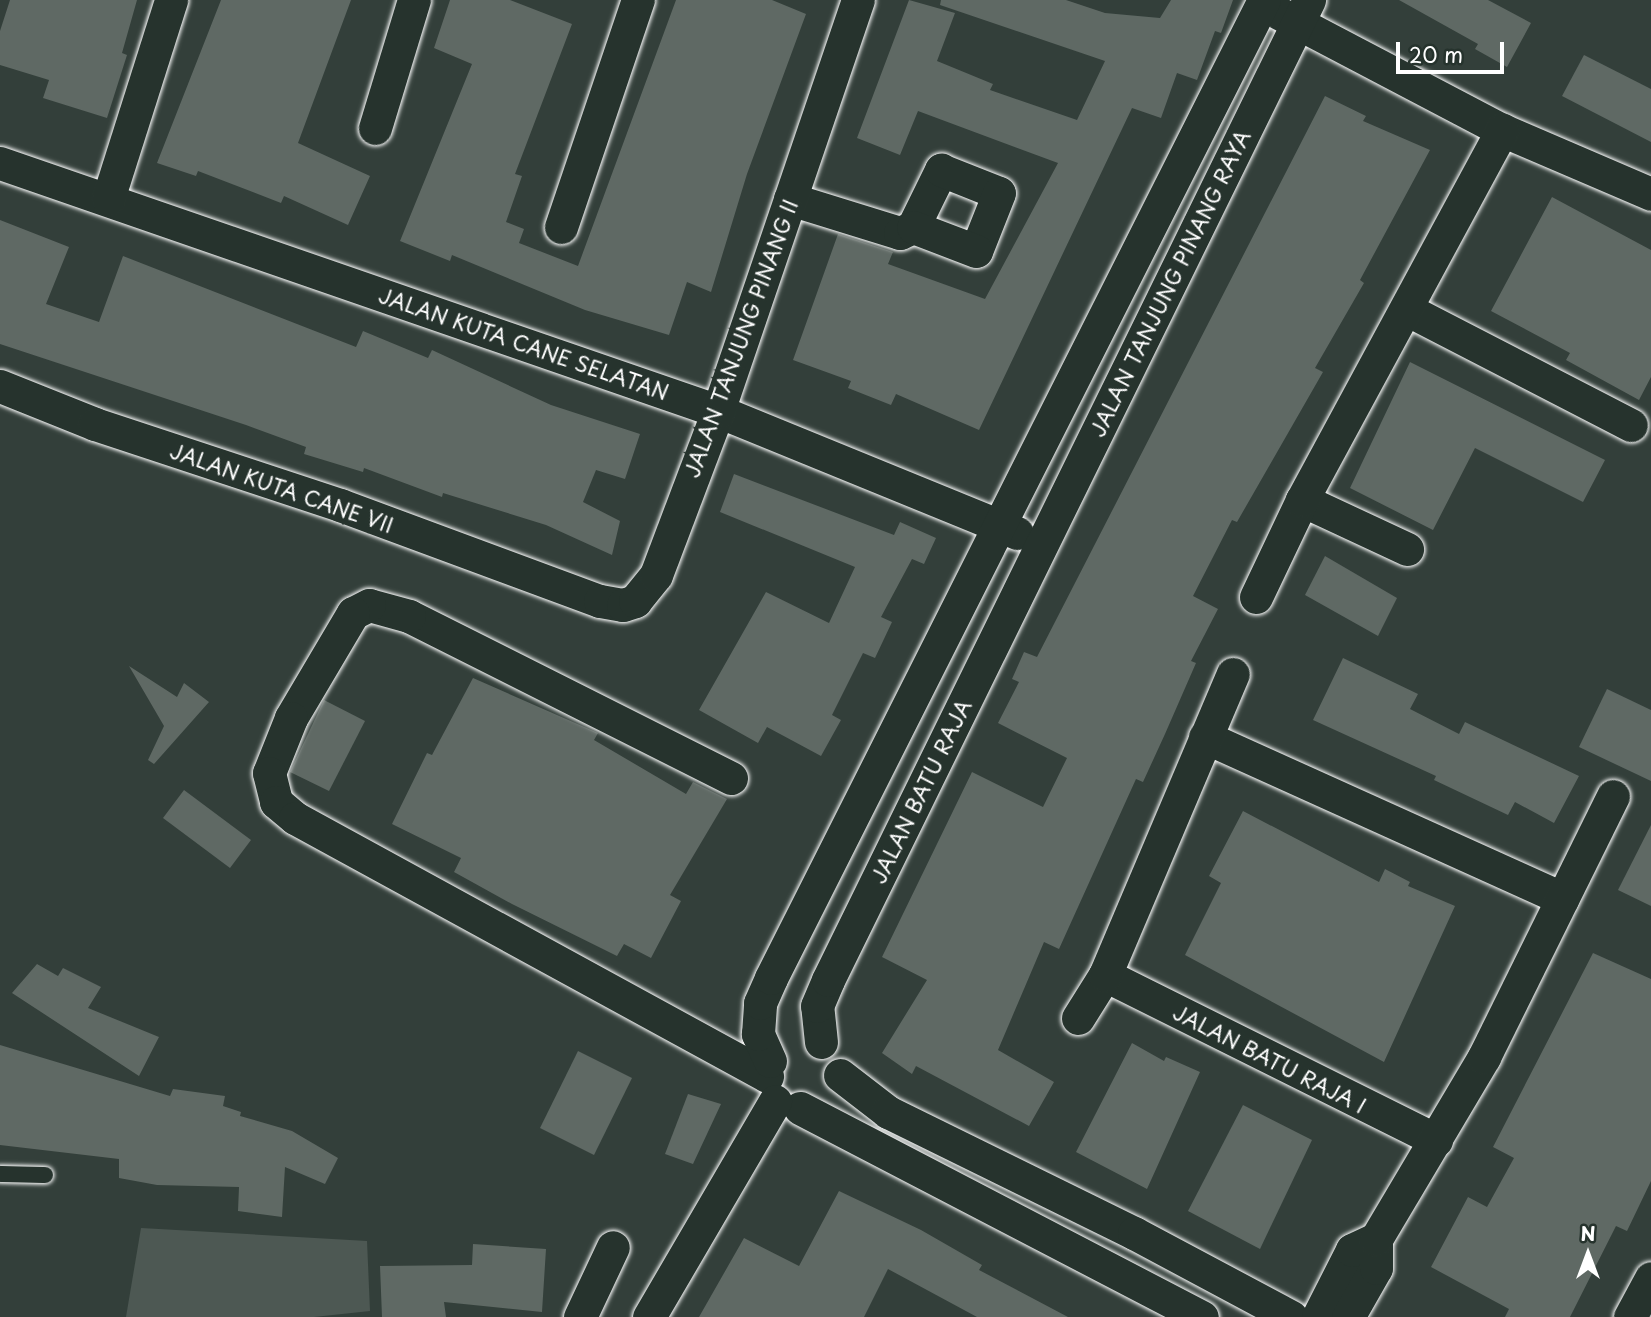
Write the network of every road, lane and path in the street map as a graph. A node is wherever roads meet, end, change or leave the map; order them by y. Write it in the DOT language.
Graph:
graph roads {
  1 [pos="171,0"];
  2 [pos="414,0"];
  3 [pos="638,0"];
  4 [pos="858,0"];
  5 [pos="1263,2"];
  6 [pos="1303,11"];
  7 [pos="375,128"];
  8 [pos="1502,130"];
  9 [pos="0,163"];
  10 [pos="1651,194"];
  11 [pos="108,198"];
  12 [pos="790,198"];
  13 [pos="561,227"];
  14 [pos="913,227"];
  15 [pos="1406,309"];
  16 [pos="0,386"];
  17 [pos="718,411"];
  18 [pos="1631,425"];
  19 [pos="1302,499"];
  20 [pos="996,525"];
  21 [pos="1040,543"];
  22 [pos="1408,549"];
  23 [pos="565,589"];
  24 [pos="1256,597"];
  25 [pos="1233,674"];
  26 [pos="1205,737"];
  27 [pos="732,778"];
  28 [pos="1613,796"];
  29 [pos="1562,898"];
  30 [pos="1105,975"];
  31 [pos="1078,1018"];
  32 [pos="821,1042"];
  33 [pos="840,1075"];
  34 [pos="778,1087"];
  35 [pos="1436,1140"];
  36 [pos="0,1174"];
  37 [pos="45,1175"];
  38 [pos="1376,1239"];
  39 [pos="613,1247"];
  40 [pos="1651,1278"];
  41 [pos="580,1317"];
  42 [pos="649,1317"];
  43 [pos="1202,1317"];
  44 [pos="1291,1317"];
  45 [pos="1318,1317"];
  46 [pos="1348,1317"];
  47 [pos="1630,1317"];
  1 -- 11 [label="street"];
  2 -- 7 [label="street"];
  3 -- 13 [label="street"];
  4 -- 12 [label="street, JALAN TANJUNG PINANG II"];
  5 -- 6 [label="street"];
  5 -- 20 [label="street"];
  6 -- 8 [label="street"];
  6 -- 21 [label="street, JALAN TANJUNG PINANG RAYA"];
  8 -- 10 [label="street"];
  8 -- 15 [label="street"];
  9 -- 11 [label="street, JALAN KUTA CANE SELATAN"];
  11 -- 17 [label="street, JALAN KUTA CANE SELATAN"];
  12 -- 14 [label="street"];
  12 -- 17 [label="street, JALAN TANJUNG PINANG II"];
  15 -- 18 [label="street"];
  15 -- 19 [label="street"];
  16 -- 23 [label="street, JALAN KUTA CANE VII"];
  17 -- 20 [label="street, JALAN KUTA CANE SELATAN"];
  17 -- 23 [label="street, JALAN TANJUNG PINANG II"];
  19 -- 22 [label="street"];
  19 -- 24 [label="street"];
  20 -- 21 [label="street, JALAN KUTA CANE SELATAN"];
  20 -- 34 [label="street"];
  21 -- 32 [label="street, JALAN BATU RAJA"];
  25 -- 26 [label="street"];
  26 -- 29 [label="street"];
  26 -- 30 [label="street"];
  27 -- 34 [label="street"];
  28 -- 29 [label="street"];
  29 -- 35 [label="street"];
  30 -- 31 [label="street"];
  30 -- 35 [label="street, JALAN BATU RAJA I"];
  32 -- 33 [label="street, JALAN BATU RAJA"];
  32 -- 34 [label="street"];
  33 -- 34 [label="street"];
  33 -- 44 [label="street, JALAN BATU RAJA"];
  34 -- 42 [label="street"];
  34 -- 43 [label="street"];
  35 -- 38 [label="street"];
  36 -- 37 [label="lane"];
  38 -- 45 [label="street"];
  38 -- 46 [label="street"];
  39 -- 41 [label="street"];
  40 -- 47 [label="street"];
}
